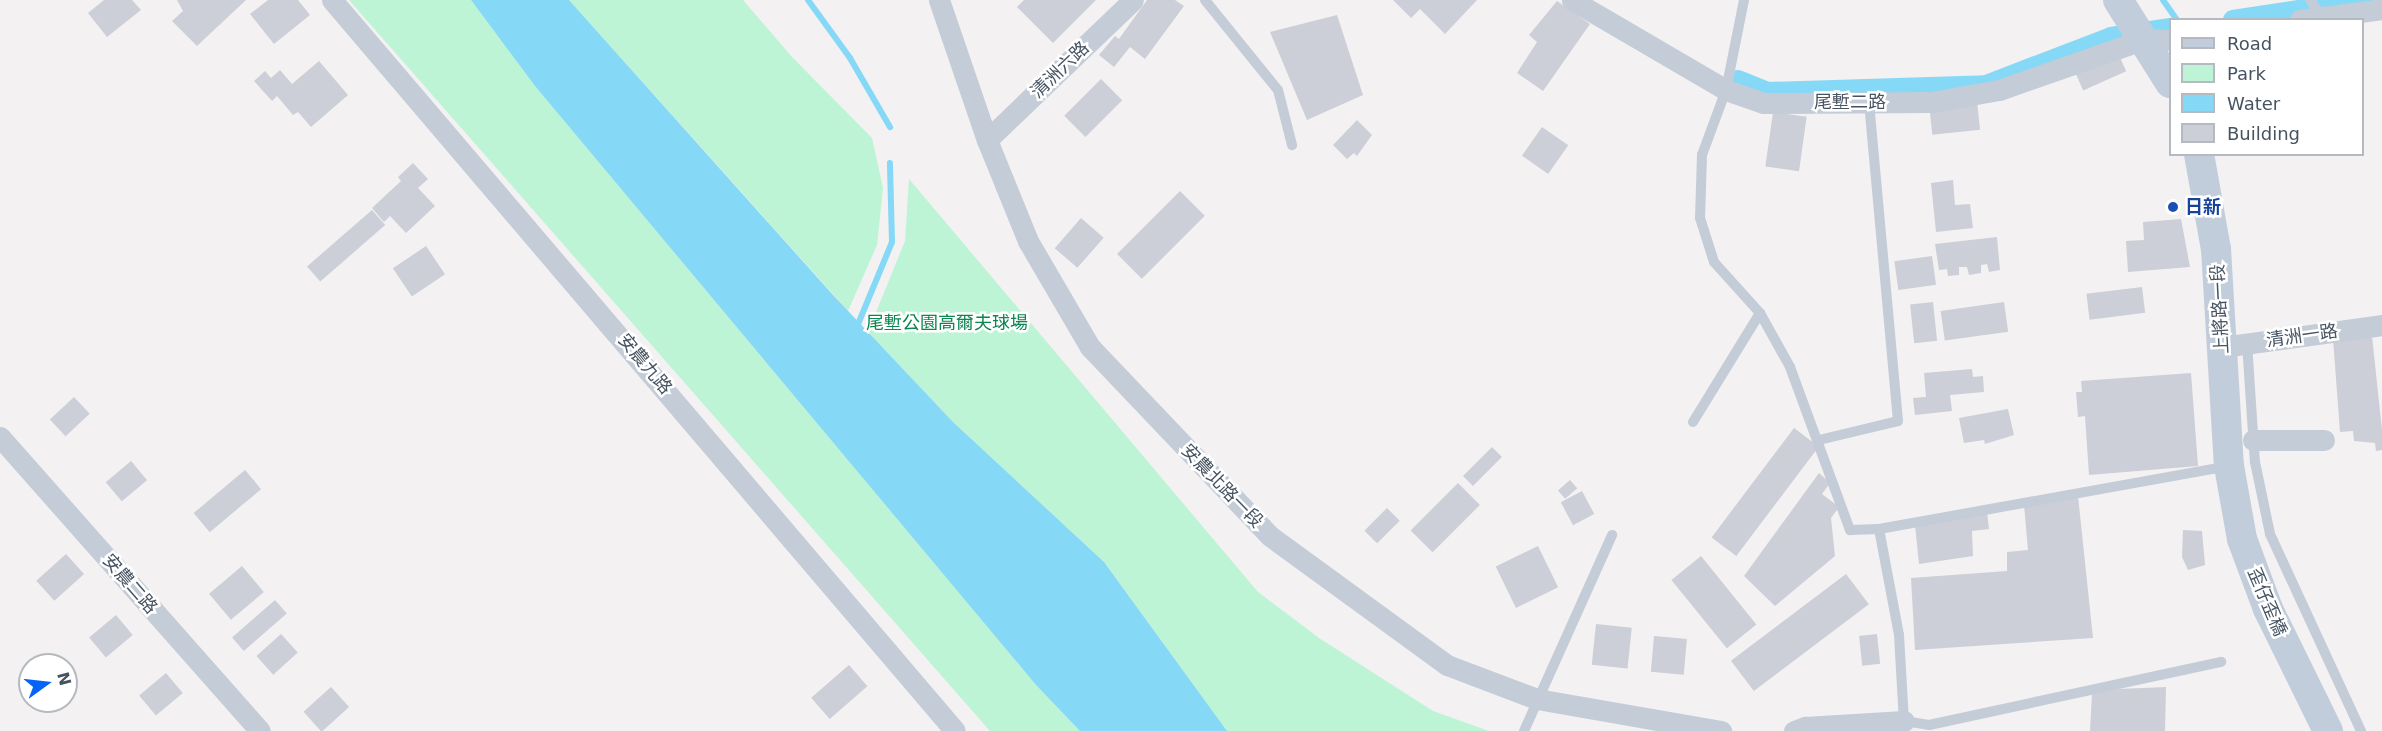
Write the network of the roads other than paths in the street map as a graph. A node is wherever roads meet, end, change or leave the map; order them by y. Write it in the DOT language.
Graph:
graph roads {
  1 [pos="332,0"];
  2 [pos="939,0"];
  3 [pos="1132,0"];
  4 [pos="1205,0"];
  5 [pos="1572,0"];
  6 [pos="1744,0"];
  7 [pos="2118,0"];
  8 [pos="2310,0"];
  9 [pos="2382,9"];
  10 [pos="2323,18"];
  11 [pos="2158,40"];
  12 [pos="2169,78"];
  13 [pos="1726,90"];
  14 [pos="1869,101"];
  15 [pos="987,140"];
  16 [pos="1292,145"];
  17 [pos="2199,156"];
  18 [pos="1760,313"];
  19 [pos="2382,325"];
  20 [pos="2235,345"];
  21 [pos="1693,422"];
  22 [pos="0,437"];
  23 [pos="1820,440"];
  24 [pos="2253,440"];
  25 [pos="2324,440"];
  26 [pos="2229,466"];
  27 [pos="1880,529"];
  28 [pos="1612,535"];
  29 [pos="2221,662"];
  30 [pos="1537,699"];
  31 [pos="1904,721"];
  32 [pos="260,731"];
  33 [pos="956,731"];
  34 [pos="1524,731"];
  35 [pos="1721,731"];
  36 [pos="1794,731"];
  37 [pos="2328,731"];
  38 [pos="2361,731"];
  1 -- 33 [label="street, 安農九路"];
  2 -- 15 [label="street, 安農北路一段"];
  3 -- 15 [label="street, 清洲六路"];
  4 -- 16 [label="lane"];
  5 -- 13 [label="street, 尾塹二路"];
  6 -- 13 [label="lane"];
  7 -- 11 [label="main road"];
  8 -- 10 [label="lane"];
  9 -- 10 [label="street"];
  11 -- 12 [label="main road"];
  11 -- 14 [label="street, 尾塹二路"];
  13 -- 14 [label="street, 尾塹二路"];
  13 -- 18 [label="lane"];
  14 -- 23 [label="lane"];
  15 -- 30 [label="street, 安農北路一段"];
  17 -- 20 [label="main road, 上將路一段"];
  18 -- 21 [label="lane"];
  18 -- 23 [label="lane"];
  19 -- 20 [label="street, 清洲一路"];
  20 -- 24 [label="lane"];
  20 -- 26 [label="main road, 上將路一段"];
  22 -- 32 [label="street, 安農二路"];
  23 -- 27 [label="lane"];
  24 -- 25 [label="street"];
  24 -- 38 [label="lane"];
  26 -- 27 [label="lane"];
  26 -- 37 [label="main road, 歪仔歪橋"];
  27 -- 31 [label="lane"];
  28 -- 30 [label="lane"];
  29 -- 31 [label="lane"];
  30 -- 34 [label="lane"];
  30 -- 35 [label="street, 安農北路一段"];
  31 -- 36 [label="street"];
}
